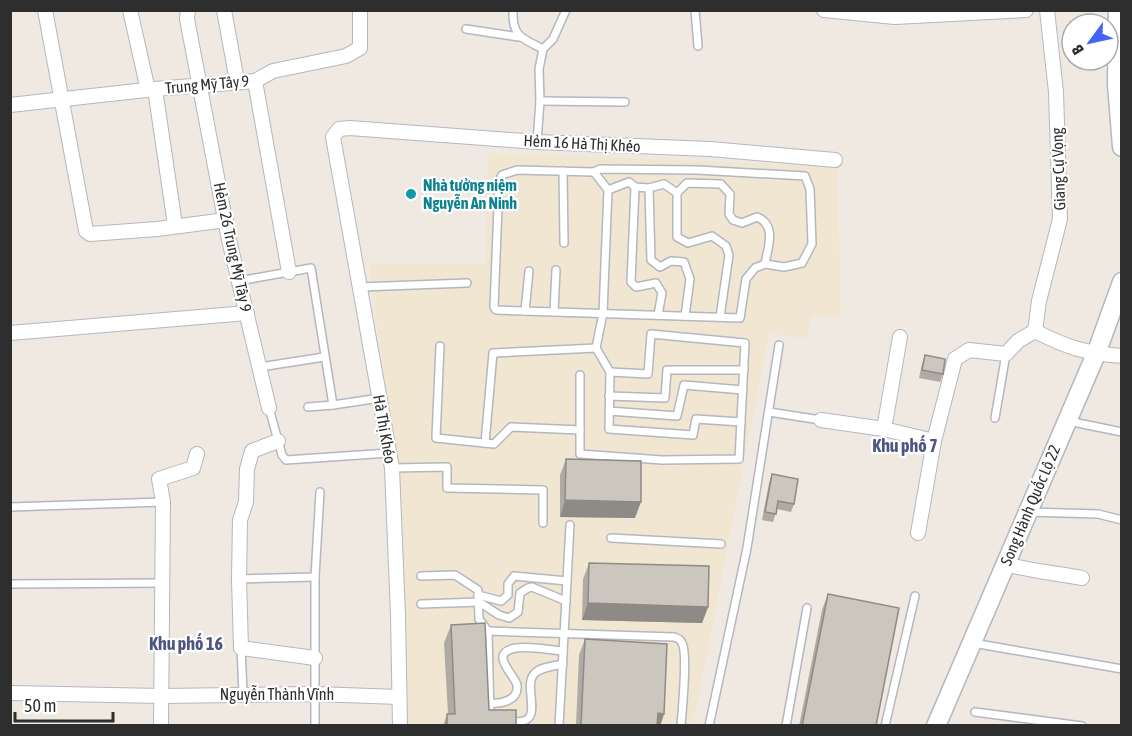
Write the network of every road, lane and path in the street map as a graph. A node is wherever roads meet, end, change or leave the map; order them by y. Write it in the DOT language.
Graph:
graph roads {
  1 [pos="45,10"];
  2 [pos="130,10"];
  3 [pos="188,10"];
  4 [pos="224,10"];
  5 [pos="360,10"];
  6 [pos="513,10"];
  7 [pos="566,10"];
  8 [pos="695,10"];
  9 [pos="824,10"];
  10 [pos="1026,10"];
  11 [pos="1047,10"];
  12 [pos="1118,10"];
  13 [pos="466,29"];
  14 [pos="519,37"];
  15 [pos="698,46"];
  16 [pos="543,49"];
  17 [pos="237,81"];
  18 [pos="255,81"];
  19 [pos="1119,85"];
  20 [pos="200,86"];
  21 [pos="152,89"];
  22 [pos="62,99"];
  23 [pos="540,101"];
  24 [pos="625,102"];
  25 [pos="10,105"];
  26 [pos="333,137"];
  27 [pos="537,142"];
  28 [pos="1122,147"];
  29 [pos="836,160"];
  30 [pos="563,171"];
  31 [pos="594,172"];
  32 [pos="635,187"];
  33 [pos="650,188"];
  34 [pos="608,190"];
  35 [pos="677,193"];
  36 [pos="225,220"];
  37 [pos="175,225"];
  38 [pos="564,243"];
  39 [pos="765,264"];
  40 [pos="556,270"];
  41 [pos="529,271"];
  42 [pos="289,272"];
  43 [pos="239,281"];
  44 [pos="1122,282"];
  45 [pos="467,283"];
  46 [pos="360,287"];
  47 [pos="525,311"];
  48 [pos="554,312"];
  49 [pos="247,313"];
  50 [pos="603,313"];
  51 [pos="658,315"];
  52 [pos="685,316"];
  53 [pos="720,317"];
  54 [pos="1035,332"];
  55 [pos="10,333"];
  56 [pos="900,337"];
  57 [pos="779,345"];
  58 [pos="440,346"];
  59 [pos="596,348"];
  60 [pos="1006,354"];
  61 [pos="1096,354"];
  62 [pos="1122,356"];
  63 [pos="324,357"];
  64 [pos="260,367"];
  65 [pos="744,370"];
  66 [pos="610,372"];
  67 [pos="580,375"];
  68 [pos="743,390"];
  69 [pos="609,396"];
  70 [pos="380,398"];
  71 [pos="333,405"];
  72 [pos="308,407"];
  73 [pos="270,408"];
  74 [pos="609,411"];
  75 [pos="769,412"];
  76 [pos="995,418"];
  77 [pos="821,420"];
  78 [pos="1066,421"];
  79 [pos="741,422"];
  80 [pos="884,429"];
  81 [pos="580,430"];
  82 [pos="1122,432"];
  83 [pos="278,441"];
  84 [pos="934,441"];
  85 [pos="485,443"];
  86 [pos="389,453"];
  87 [pos="197,454"];
  88 [pos="392,468"];
  89 [pos="320,492"];
  90 [pos="163,502"];
  91 [pos="10,507"];
  92 [pos="1027,512"];
  93 [pos="1122,520"];
  94 [pos="543,523"];
  95 [pos="570,525"];
  96 [pos="918,533"];
  97 [pos="611,538"];
  98 [pos="721,544"];
  99 [pos="1005,564"];
  100 [pos="421,576"];
  101 [pos="315,577"];
  102 [pos="1082,578"];
  103 [pos="239,579"];
  104 [pos="567,581"];
  105 [pos="163,583"];
  106 [pos="10,584"];
  107 [pos="915,596"];
  108 [pos="478,599"];
  109 [pos="566,601"];
  110 [pos="421,604"];
  111 [pos="807,608"];
  112 [pos="488,631"];
  113 [pos="564,633"];
  114 [pos="972,643"];
  115 [pos="241,648"];
  116 [pos="563,651"];
  117 [pos="315,658"];
  118 [pos="562,664"];
  119 [pos="1122,669"];
  120 [pos="10,693"];
  121 [pos="243,693"];
  122 [pos="315,694"];
  123 [pos="162,696"];
  124 [pos="399,697"];
  125 [pos="490,703"];
  126 [pos="975,712"];
  127 [pos="490,714"];
  128 [pos="490,723"];
  129 [pos="161,726"];
  130 [pos="315,726"];
  131 [pos="400,726"];
  132 [pos="560,726"];
  133 [pos="681,726"];
  134 [pos="709,726"];
  135 [pos="786,726"];
  136 [pos="885,726"];
  137 [pos="936,726"];
  138 [pos="1082,726"];
  1 -- 22 [label="street"];
  2 -- 21 [label="street"];
  3 -- 20 [label="street, Hẻm 26 Trung Mỹ Tây 9"];
  4 -- 17 [label="street"];
  5 -- 18 [label="street, Trung Mỹ Tây 9"];
  6 -- 14 [label="lane"];
  7 -- 16 [label="lane"];
  8 -- 15 [label="lane"];
  9 -- 10 [label="street"];
  11 -- 54 [label="street, Giang Cự Vọng"];
  12 -- 19 [label="street"];
  13 -- 14 [label="lane"];
  14 -- 16 [label="lane"];
  16 -- 23 [label="lane"];
  17 -- 18 [label="street, Trung Mỹ Tây 9"];
  17 -- 20 [label="street, Trung Mỹ Tây 9"];
  18 -- 42 [label="street"];
  19 -- 28 [label="street"];
  20 -- 21 [label="street, Trung Mỹ Tây 9"];
  20 -- 36 [label="street, Hẻm 26 Trung Mỹ Tây 9"];
  21 -- 22 [label="street, Trung Mỹ Tây 9"];
  21 -- 37 [label="street"];
  22 -- 25 [label="street, Trung Mỹ Tây 9"];
  22 -- 37 [label="street"];
  23 -- 24 [label="lane"];
  23 -- 27 [label="lane"];
  26 -- 27 [label="street, Hẻm 16 Hà Thị Khéo"];
  26 -- 46 [label="street, Hà Thị Khéo"];
  27 -- 29 [label="street, Hẻm 16 Hà Thị Khéo"];
  30 -- 31 [label="lane"];
  30 -- 38 [label="lane"];
  30 -- 47 [label="lane"];
  31 -- 34 [label="lane"];
  31 -- 39 [label="lane"];
  32 -- 33 [label="lane"];
  32 -- 34 [label="lane"];
  32 -- 51 [label="lane"];
  33 -- 35 [label="lane"];
  33 -- 52 [label="lane"];
  34 -- 50 [label="lane"];
  35 -- 39 [label="lane"];
  35 -- 53 [label="lane"];
  36 -- 37 [label="street"];
  36 -- 43 [label="street, Hẻm 26 Trung Mỹ Tây 9"];
  39 -- 53 [label="lane"];
  40 -- 48 [label="lane"];
  41 -- 47 [label="lane"];
  42 -- 43 [label="lane"];
  42 -- 63 [label="lane"];
  43 -- 49 [label="street, Hẻm 26 Trung Mỹ Tây 9"];
  44 -- 61 [label="street, Song Hành Quốc Lộ 22"];
  45 -- 46 [label="lane"];
  46 -- 70 [label="street, Hà Thị Khéo"];
  47 -- 48 [label="lane"];
  48 -- 50 [label="lane"];
  49 -- 55 [label="street"];
  49 -- 64 [label="street, Hẻm 26 Trung Mỹ Tây 9"];
  50 -- 51 [label="lane"];
  50 -- 59 [label="lane"];
  51 -- 52 [label="lane"];
  52 -- 53 [label="lane"];
  54 -- 60 [label="street"];
  54 -- 61 [label="street"];
  56 -- 80 [label="street"];
  57 -- 75 [label="lane"];
  58 -- 85 [label="lane"];
  59 -- 66 [label="lane"];
  59 -- 85 [label="lane"];
  60 -- 76 [label="lane"];
  60 -- 84 [label="street"];
  61 -- 62 [label="street"];
  61 -- 78 [label="street, Song Hành Quốc Lộ 22"];
  63 -- 64 [label="lane"];
  63 -- 71 [label="lane"];
  64 -- 73 [label="street, Hẻm 26 Trung Mỹ Tây 9"];
  65 -- 66 [label="lane"];
  65 -- 68 [label="lane"];
  65 -- 69 [label="lane"];
  66 -- 69 [label="lane"];
  67 -- 81 [label="lane"];
  68 -- 74 [label="lane"];
  68 -- 79 [label="lane"];
  69 -- 74 [label="lane"];
  70 -- 71 [label="lane"];
  70 -- 86 [label="street, Hà Thị Khéo"];
  71 -- 72 [label="lane"];
  73 -- 83 [label="lane"];
  74 -- 79 [label="lane"];
  75 -- 77 [label="lane"];
  75 -- 134 [label="lane"];
  77 -- 80 [label="street"];
  78 -- 82 [label="lane"];
  78 -- 92 [label="street, Song Hành Quốc Lộ 22"];
  79 -- 81 [label="lane"];
  80 -- 84 [label="street"];
  81 -- 85 [label="lane"];
  83 -- 86 [label="lane"];
  83 -- 103 [label="street"];
  84 -- 96 [label="street"];
  86 -- 88 [label="street, Hà Thị Khéo"];
  87 -- 90 [label="street"];
  88 -- 94 [label="lane"];
  88 -- 124 [label="street, Hà Thị Khéo"];
  89 -- 101 [label="lane"];
  90 -- 91 [label="lane"];
  90 -- 105 [label="street"];
  92 -- 93 [label="lane"];
  92 -- 99 [label="street, Song Hành Quốc Lộ 22"];
  95 -- 104 [label="lane"];
  97 -- 98 [label="lane"];
  99 -- 102 [label="street"];
  99 -- 114 [label="street, Song Hành Quốc Lộ 22"];
  100 -- 108 [label="lane"];
  101 -- 103 [label="lane"];
  101 -- 117 [label="lane"];
  103 -- 115 [label="street"];
  104 -- 108 [label="lane"];
  104 -- 109 [label="lane"];
  105 -- 106 [label="lane"];
  105 -- 123 [label="street"];
  107 -- 136 [label="lane"];
  108 -- 109 [label="lane"];
  108 -- 110 [label="lane"];
  108 -- 112 [label="lane"];
  109 -- 113 [label="lane"];
  111 -- 135 [label="lane"];
  112 -- 113 [label="lane"];
  112 -- 125 [label="lane"];
  113 -- 116 [label="lane"];
  113 -- 133 [label="lane"];
  114 -- 119 [label="lane"];
  114 -- 137 [label="street, Song Hành Quốc Lộ 22"];
  115 -- 117 [label="street"];
  115 -- 121 [label="lane"];
  116 -- 118 [label="lane"];
  116 -- 125 [label="lane"];
  117 -- 122 [label="lane"];
  118 -- 127 [label="lane"];
  118 -- 132 [label="lane"];
  120 -- 123 [label="street, Nguyễn Thành Vĩnh"];
  121 -- 122 [label="street, Nguyễn Thành Vĩnh"];
  121 -- 123 [label="street, Nguyễn Thành Vĩnh"];
  122 -- 124 [label="street, Nguyễn Thành Vĩnh"];
  122 -- 130 [label="lane"];
  123 -- 129 [label="street"];
  124 -- 131 [label="street, Hà Thị Khéo"];
  125 -- 127 [label="lane"];
  126 -- 138 [label="lane"];
  127 -- 128 [label="lane"];
}
